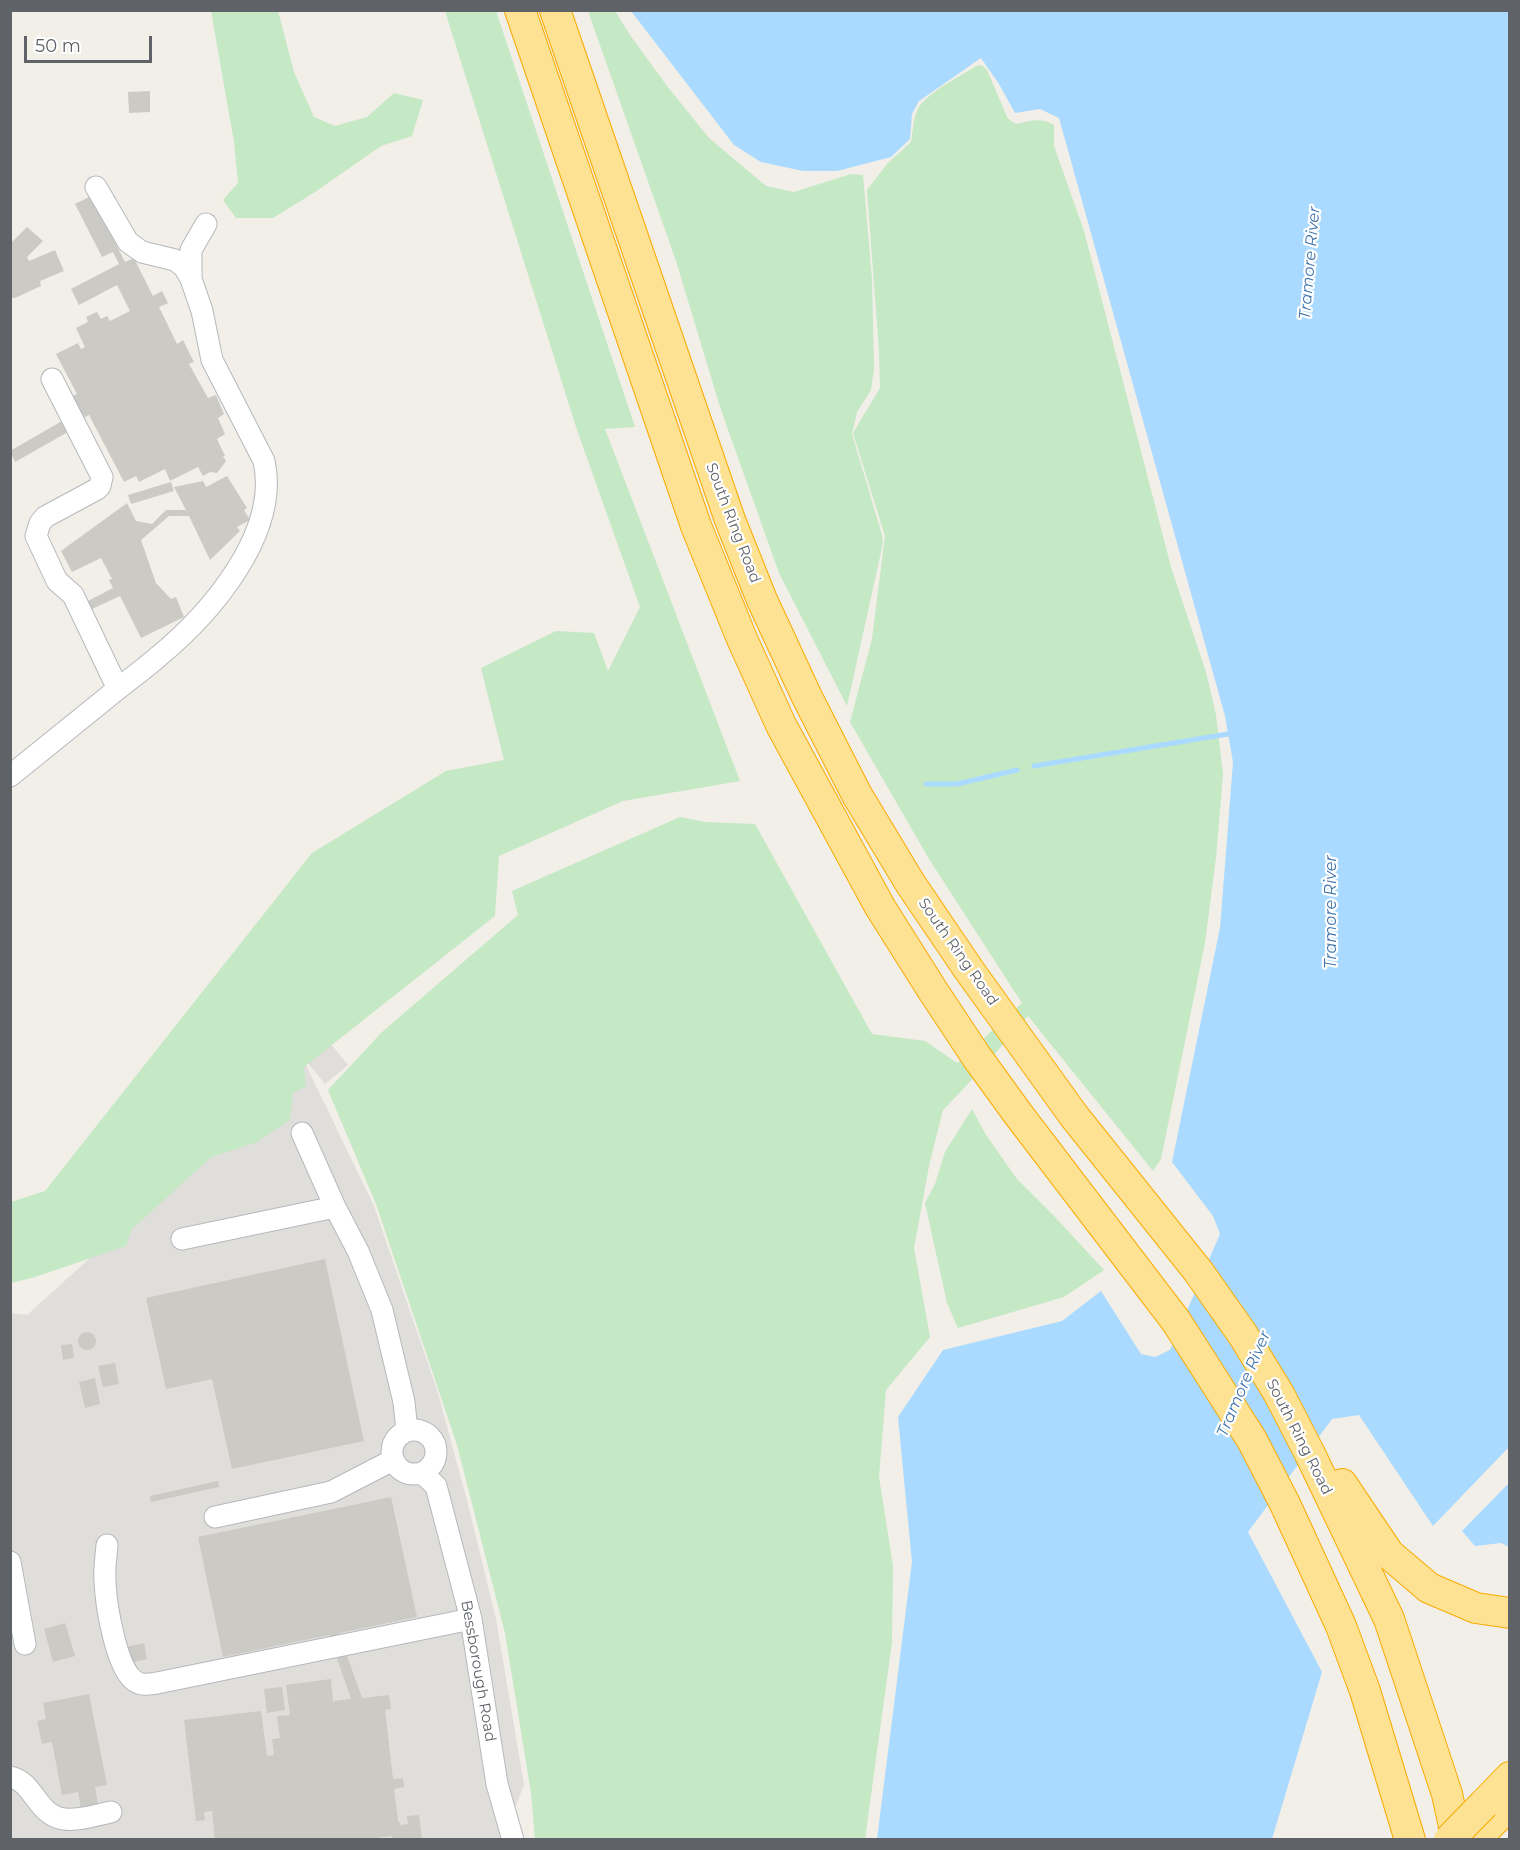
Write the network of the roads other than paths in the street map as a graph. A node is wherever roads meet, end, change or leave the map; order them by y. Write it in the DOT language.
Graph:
graph roads {
  1 [pos="520,10"];
  2 [pos="555,10"];
  3 [pos="96,187"];
  4 [pos="206,224"];
  5 [pos="190,279"];
  6 [pos="52,379"];
  7 [pos="118,689"];
  8 [pos="10,776"];
  9 [pos="302,1133"];
  10 [pos="335,1207"];
  11 [pos="182,1239"];
  12 [pos="407,1431"];
  13 [pos="1313,1447"];
  14 [pos="393,1460"];
  15 [pos="422,1473"];
  16 [pos="215,1517"];
  17 [pos="106,1545"];
  18 [pos="10,1562"];
  19 [pos="1509,1613"];
  20 [pos="471,1619"];
  21 [pos="25,1644"];
  22 [pos="10,1777"];
  23 [pos="1509,1777"];
  24 [pos="111,1812"];
  25 [pos="1490,1818"];
  26 [pos="513,1839"];
  27 [pos="1410,1839"];
  28 [pos="1449,1839"];
  29 [pos="1457,1839"];
  1 -- 27 [label="highway"];
  2 -- 13 [label="highway, South Ring Road"];
  3 -- 5 [label="street"];
  4 -- 5 [label="street"];
  5 -- 7 [label="street"];
  6 -- 7 [label="street"];
  7 -- 8 [label="street"];
  9 -- 10 [label="street"];
  10 -- 11 [label="street"];
  10 -- 12 [label="street"];
  12 -- 14 [label="street"];
  12 -- 15 [label="street"];
  13 -- 19 [label="highway"];
  13 -- 29 [label="highway, South Ring Road"];
  14 -- 15 [label="street"];
  14 -- 16 [label="street"];
  15 -- 20 [label="street, Bessborough Road"];
  17 -- 20 [label="street"];
  18 -- 21 [label="street"];
  20 -- 26 [label="street, Bessborough Road"];
  22 -- 24 [label="street"];
  23 -- 25 [label="highway"];
  25 -- 28 [label="highway, bridge"];
}
